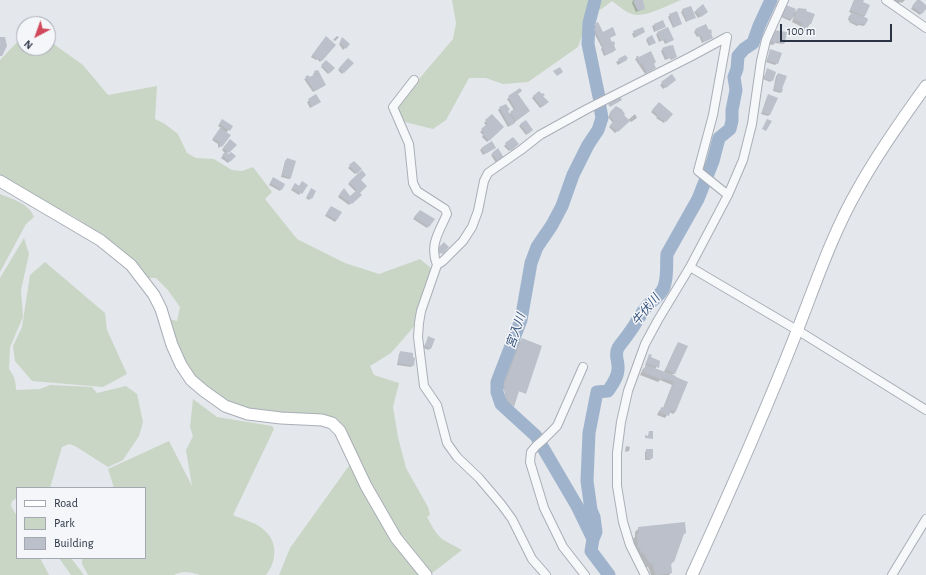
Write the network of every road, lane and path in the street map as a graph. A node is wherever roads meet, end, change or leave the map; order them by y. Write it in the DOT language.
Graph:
graph roads {
  1 [pos="784,0"];
  2 [pos="886,0"];
  3 [pos="926,28"];
  4 [pos="414,80"];
  5 [pos="926,86"];
  6 [pos="0,181"];
  7 [pos="728,195"];
  8 [pos="437,265"];
  9 [pos="690,267"];
  10 [pos="797,331"];
  11 [pos="583,367"];
  12 [pos="926,410"];
  13 [pos="926,519"];
  14 [pos="426,575"];
  15 [pos="546,575"];
  16 [pos="585,575"];
  17 [pos="645,575"];
  18 [pos="692,575"];
  19 [pos="892,575"];
  1 -- 7 [label="street"];
  2 -- 3 [label="street"];
  4 -- 8 [label="street"];
  5 -- 10 [label="street"];
  6 -- 14 [label="street"];
  7 -- 8 [label="street"];
  7 -- 9 [label="street"];
  8 -- 15 [label="street"];
  9 -- 10 [label="street"];
  9 -- 17 [label="street"];
  10 -- 12 [label="street"];
  10 -- 18 [label="street"];
  11 -- 16 [label="street"];
  13 -- 19 [label="street"];
}
